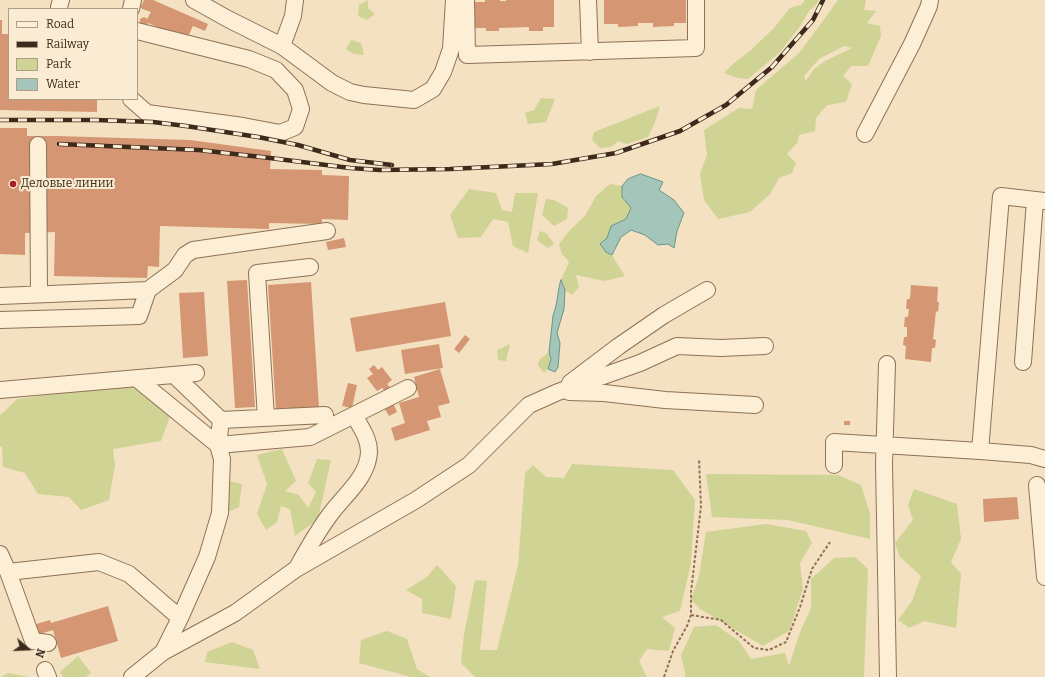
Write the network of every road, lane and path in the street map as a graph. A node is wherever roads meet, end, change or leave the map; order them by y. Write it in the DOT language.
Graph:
graph roads {
  1 [pos="295,0"];
  2 [pos="454,0"];
  3 [pos="466,0"];
  4 [pos="588,0"];
  5 [pos="696,0"];
  6 [pos="930,0"];
  7 [pos="198,1"];
  8 [pos="138,31"];
  9 [pos="282,46"];
  10 [pos="590,52"];
  11 [pos="132,100"];
  12 [pos="865,134"];
  13 [pos="38,145"];
  14 [pos="1040,200"];
  15 [pos="327,231"];
  16 [pos="310,266"];
  17 [pos="148,290"];
  18 [pos="707,290"];
  19 [pos="39,294"];
  20 [pos="0,296"];
  21 [pos="0,320"];
  22 [pos="765,346"];
  23 [pos="1023,362"];
  24 [pos="886,364"];
  25 [pos="196,373"];
  26 [pos="174,375"];
  27 [pos="136,378"];
  28 [pos="408,388"];
  29 [pos="0,390"];
  30 [pos="558,392"];
  31 [pos="755,405"];
  32 [pos="325,415"];
  33 [pos="354,415"];
  34 [pos="266,418"];
  35 [pos="222,420"];
  36 [pos="218,445"];
  37 [pos="884,446"];
  38 [pos="980,451"];
  39 [pos="699,459"];
  40 [pos="1045,459"];
  41 [pos="834,465"];
  42 [pos="1037,486"];
  43 [pos="830,542"];
  44 [pos="0,554"];
  45 [pos="296,569"];
  46 [pos="8,572"];
  47 [pos="1045,577"];
  48 [pos="691,615"];
  49 [pos="180,618"];
  50 [pos="48,643"];
  51 [pos="163,652"];
  52 [pos="132,677"];
  53 [pos="664,677"];
  54 [pos="888,677"];
  1 -- 9 [label="street"];
  2 -- 9 [label="street"];
  3 -- 10 [label="street"];
  4 -- 10 [label="street"];
  5 -- 10 [label="street"];
  6 -- 12 [label="street"];
  7 -- 9 [label="street"];
  8 -- 11 [label="street"];
  13 -- 19 [label="street"];
  14 -- 23 [label="street"];
  14 -- 38 [label="street"];
  15 -- 17 [label="street"];
  16 -- 34 [label="street"];
  17 -- 19 [label="street"];
  17 -- 21 [label="street"];
  18 -- 30 [label="street"];
  19 -- 20 [label="street"];
  22 -- 30 [label="street"];
  24 -- 37 [label="street"];
  25 -- 26 [label="street"];
  26 -- 27 [label="street"];
  26 -- 35 [label="street"];
  27 -- 29 [label="street"];
  27 -- 36 [label="street"];
  28 -- 33 [label="street"];
  30 -- 31 [label="street"];
  30 -- 45 [label="street"];
  32 -- 34 [label="street"];
  33 -- 36 [label="street"];
  33 -- 45 [label="street"];
  34 -- 35 [label="street"];
  35 -- 36 [label="street"];
  36 -- 49 [label="street"];
  37 -- 38 [label="street"];
  37 -- 41 [label="street"];
  37 -- 54 [label="street"];
  38 -- 40 [label="street"];
  39 -- 48 [label="path"];
  42 -- 47 [label="street"];
  43 -- 48 [label="path"];
  44 -- 46 [label="street"];
  45 -- 51 [label="street"];
  46 -- 49 [label="street"];
  46 -- 50 [label="street"];
  48 -- 53 [label="path"];
  49 -- 51 [label="street"];
  51 -- 52 [label="street"];
}
